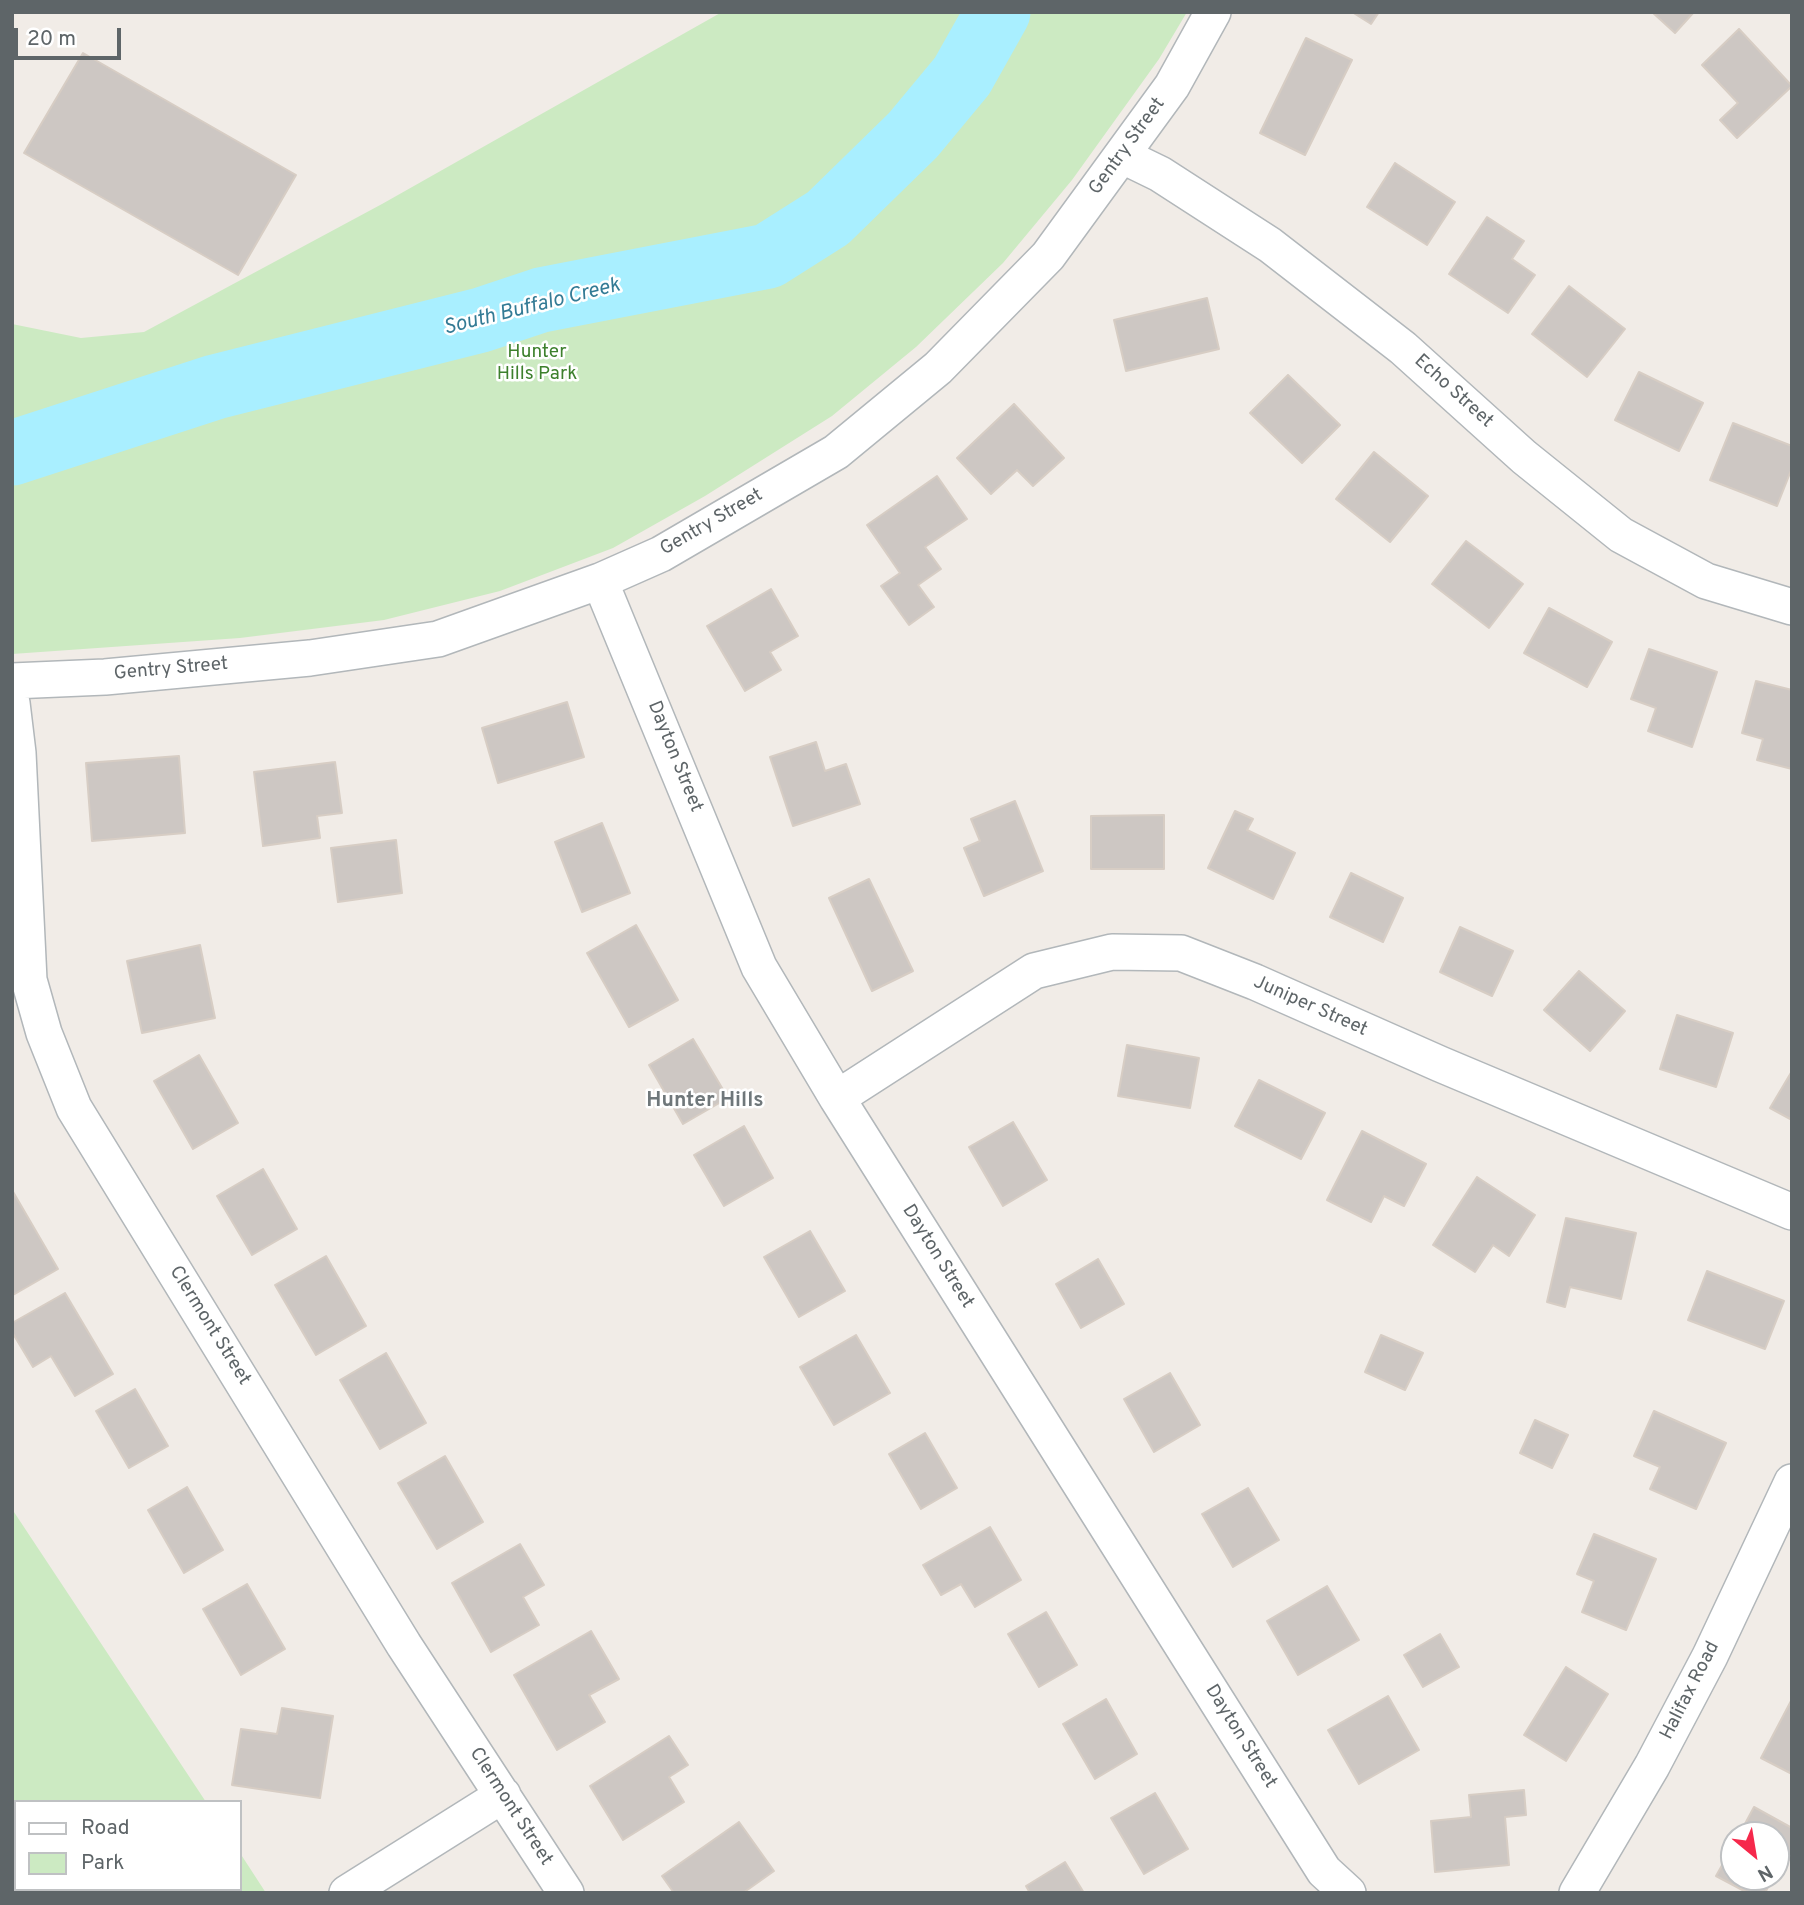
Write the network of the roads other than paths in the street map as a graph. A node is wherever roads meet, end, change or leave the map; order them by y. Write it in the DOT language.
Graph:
graph roads {
  1 [pos="1213,12"];
  2 [pos="1123,156"];
  3 [pos="600,581"];
  4 [pos="1792,607"];
  5 [pos="12,681"];
  6 [pos="12,703"];
  7 [pos="837,1098"];
  8 [pos="1792,1212"];
  9 [pos="1792,1482"];
  10 [pos="503,1795"];
  11 [pos="347,1893"];
  12 [pos="566,1893"];
  13 [pos="1348,1893"];
  14 [pos="1577,1893"];
  1 -- 2 [label="street, Gentry Street"];
  2 -- 3 [label="street, Gentry Street"];
  2 -- 4 [label="street, Echo Street"];
  3 -- 5 [label="street, Gentry Street"];
  3 -- 7 [label="street, Dayton Street"];
  6 -- 10 [label="street, Clermont Street"];
  7 -- 8 [label="street, Juniper Street"];
  7 -- 13 [label="street, Dayton Street"];
  9 -- 14 [label="street, Halifax Road"];
  10 -- 11 [label="street"];
  10 -- 12 [label="street, Clermont Street"];
}
